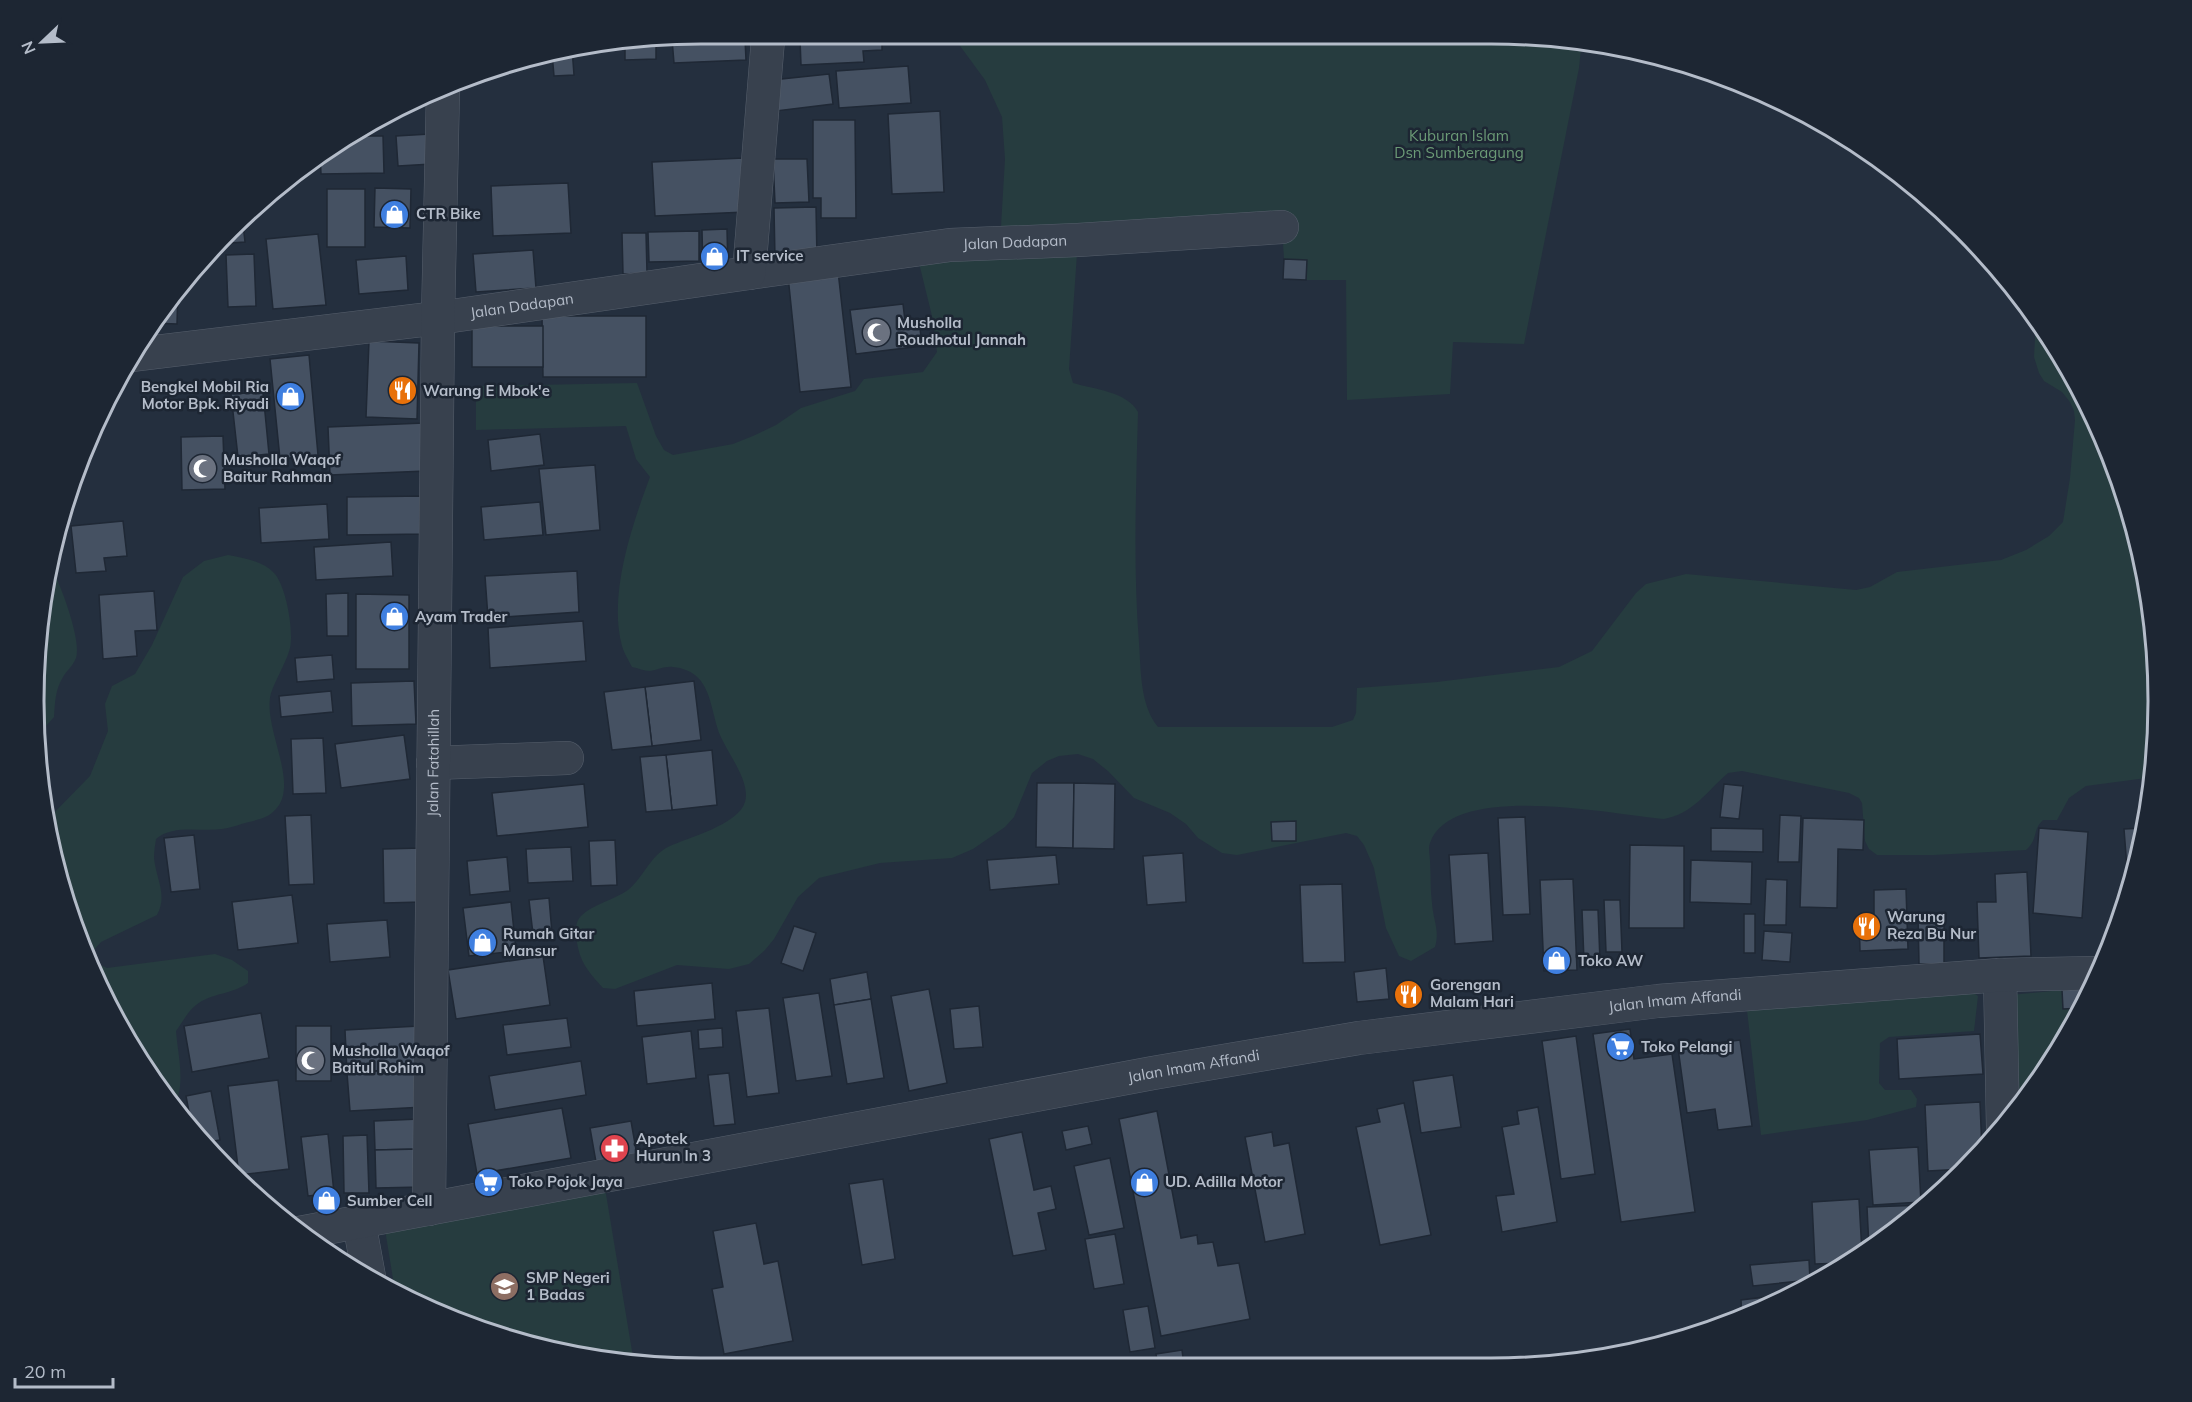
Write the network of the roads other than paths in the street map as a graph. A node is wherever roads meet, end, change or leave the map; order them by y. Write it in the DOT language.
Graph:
graph roads {
  1 [pos="768,44"];
  2 [pos="443,97"];
  3 [pos="1282,227"];
  4 [pos="749,273"];
  5 [pos="438,318"];
  6 [pos="143,353"];
  7 [pos="567,758"];
  8 [pos="433,763"];
  9 [pos="2000,975"];
  10 [pos="2088,977"];
  11 [pos="2003,1113"];
  12 [pos="429,1209"];
  13 [pos="359,1222"];
  14 [pos="312,1231"];
  15 [pos="367,1267"];
  1 -- 4 [label="street"];
  2 -- 5 [label="street, Jalan Fatahillah"];
  3 -- 4 [label="street, Jalan Dadapan"];
  4 -- 5 [label="street, Jalan Dadapan"];
  5 -- 6 [label="street, Jalan Dadapan"];
  5 -- 8 [label="street, Jalan Fatahillah"];
  7 -- 8 [label="street"];
  8 -- 12 [label="street, Jalan Fatahillah"];
  9 -- 10 [label="street, Jalan Imam Affandi"];
  9 -- 11 [label="street"];
  9 -- 12 [label="street, Jalan Imam Affandi"];
  12 -- 13 [label="street, Jalan Imam Affandi"];
  13 -- 14 [label="street, Jalan Imam Affandi"];
  13 -- 15 [label="street"];
}
